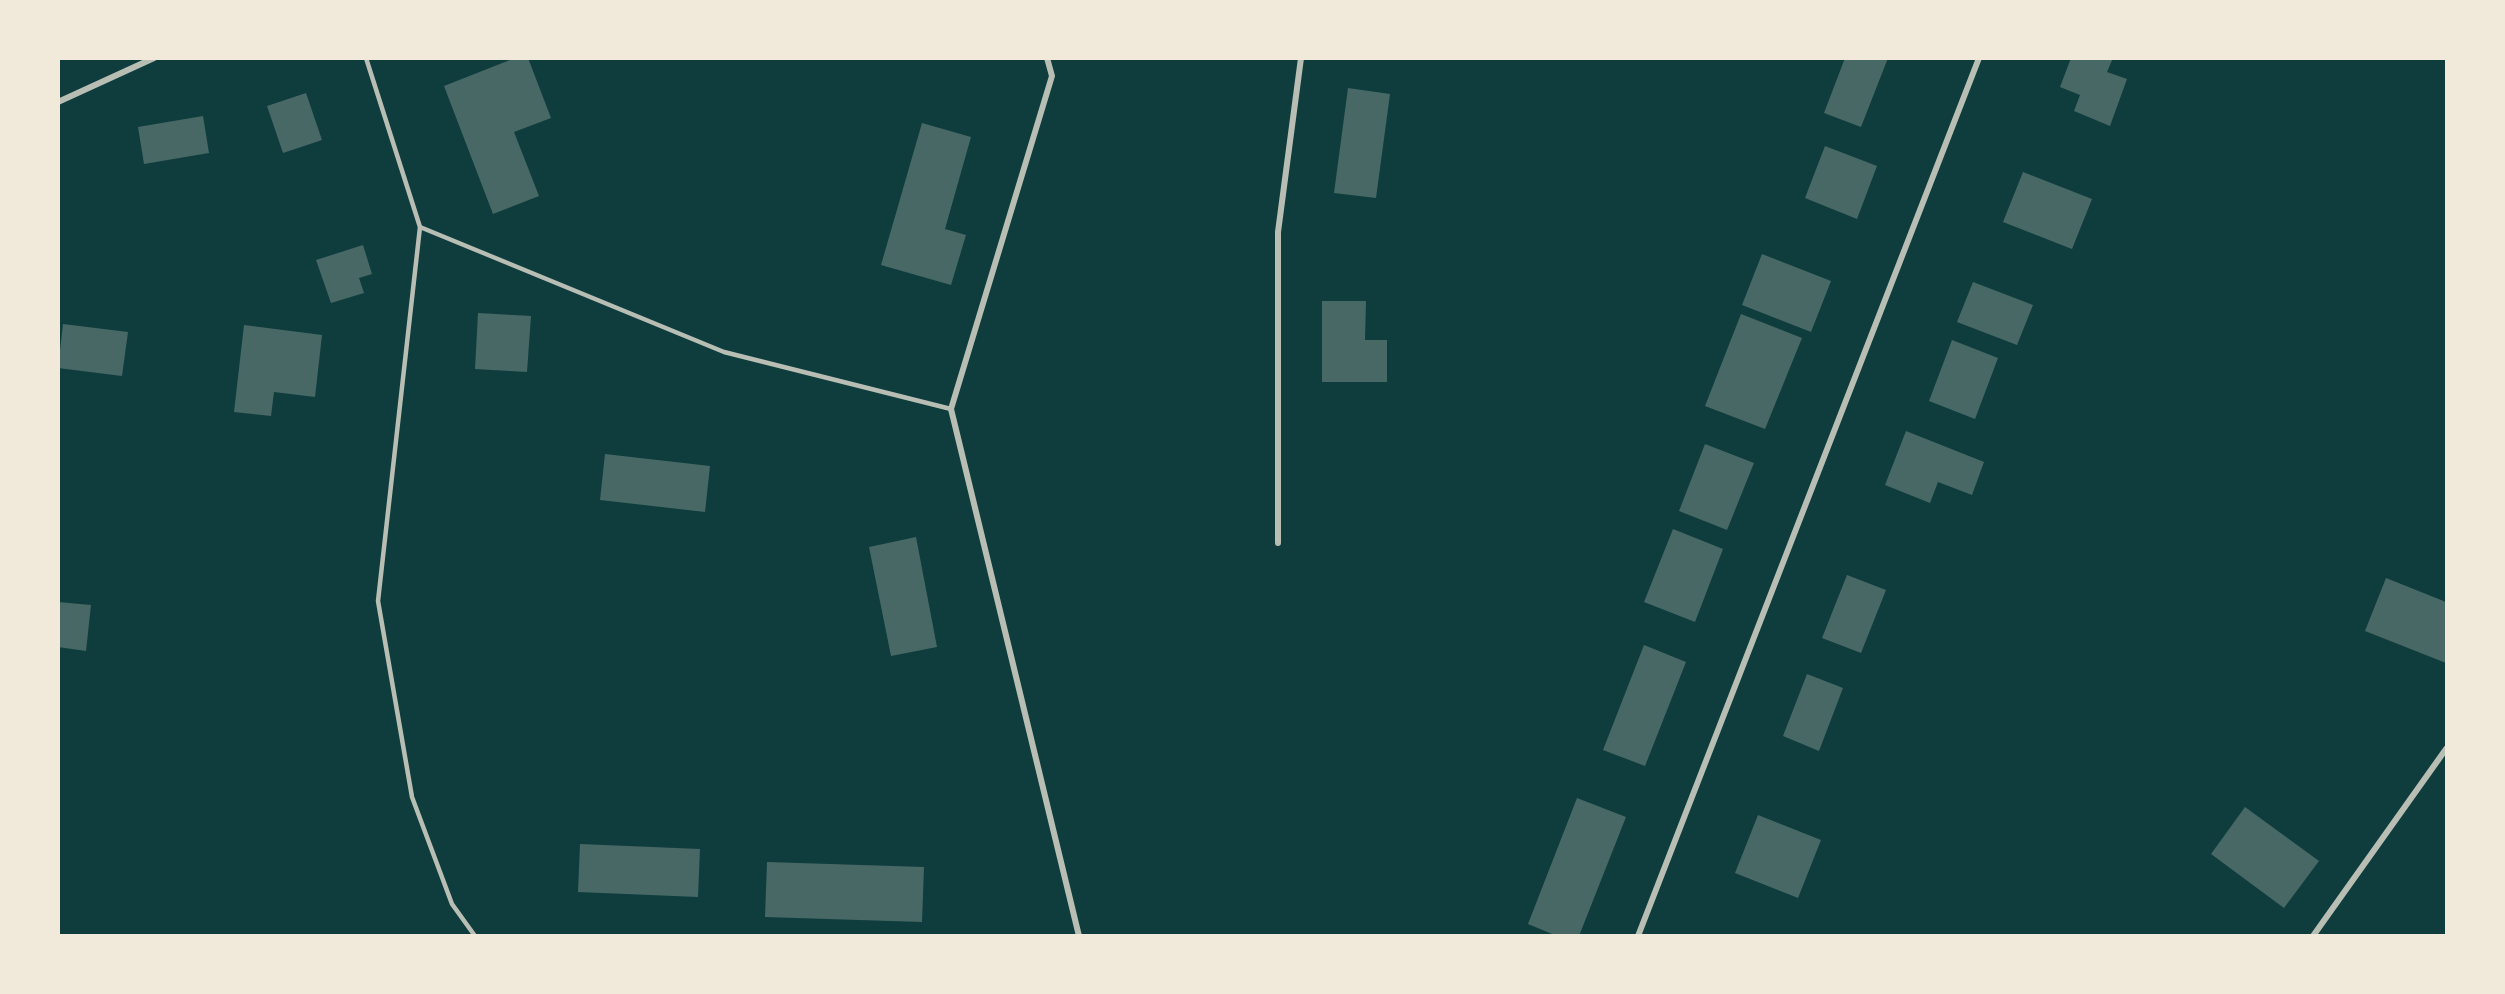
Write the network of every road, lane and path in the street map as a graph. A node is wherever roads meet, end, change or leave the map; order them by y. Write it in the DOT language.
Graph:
graph roads {
  1 [pos="154,58"];
  2 [pos="366,58"];
  3 [pos="1047,58"];
  4 [pos="1301,58"];
  5 [pos="1979,58"];
  6 [pos="58,102"];
  7 [pos="420,227"];
  8 [pos="951,409"];
  9 [pos="1278,543"];
  10 [pos="2446,749"];
  11 [pos="475,936"];
  12 [pos="1079,936"];
  13 [pos="1638,936"];
  14 [pos="2313,936"];
  1 -- 6 [label="street"];
  2 -- 7 [label="lane"];
  3 -- 8 [label="street"];
  4 -- 9 [label="street"];
  5 -- 13 [label="street"];
  7 -- 8 [label="lane"];
  7 -- 11 [label="lane"];
  8 -- 12 [label="street"];
  10 -- 14 [label="street"];
}
